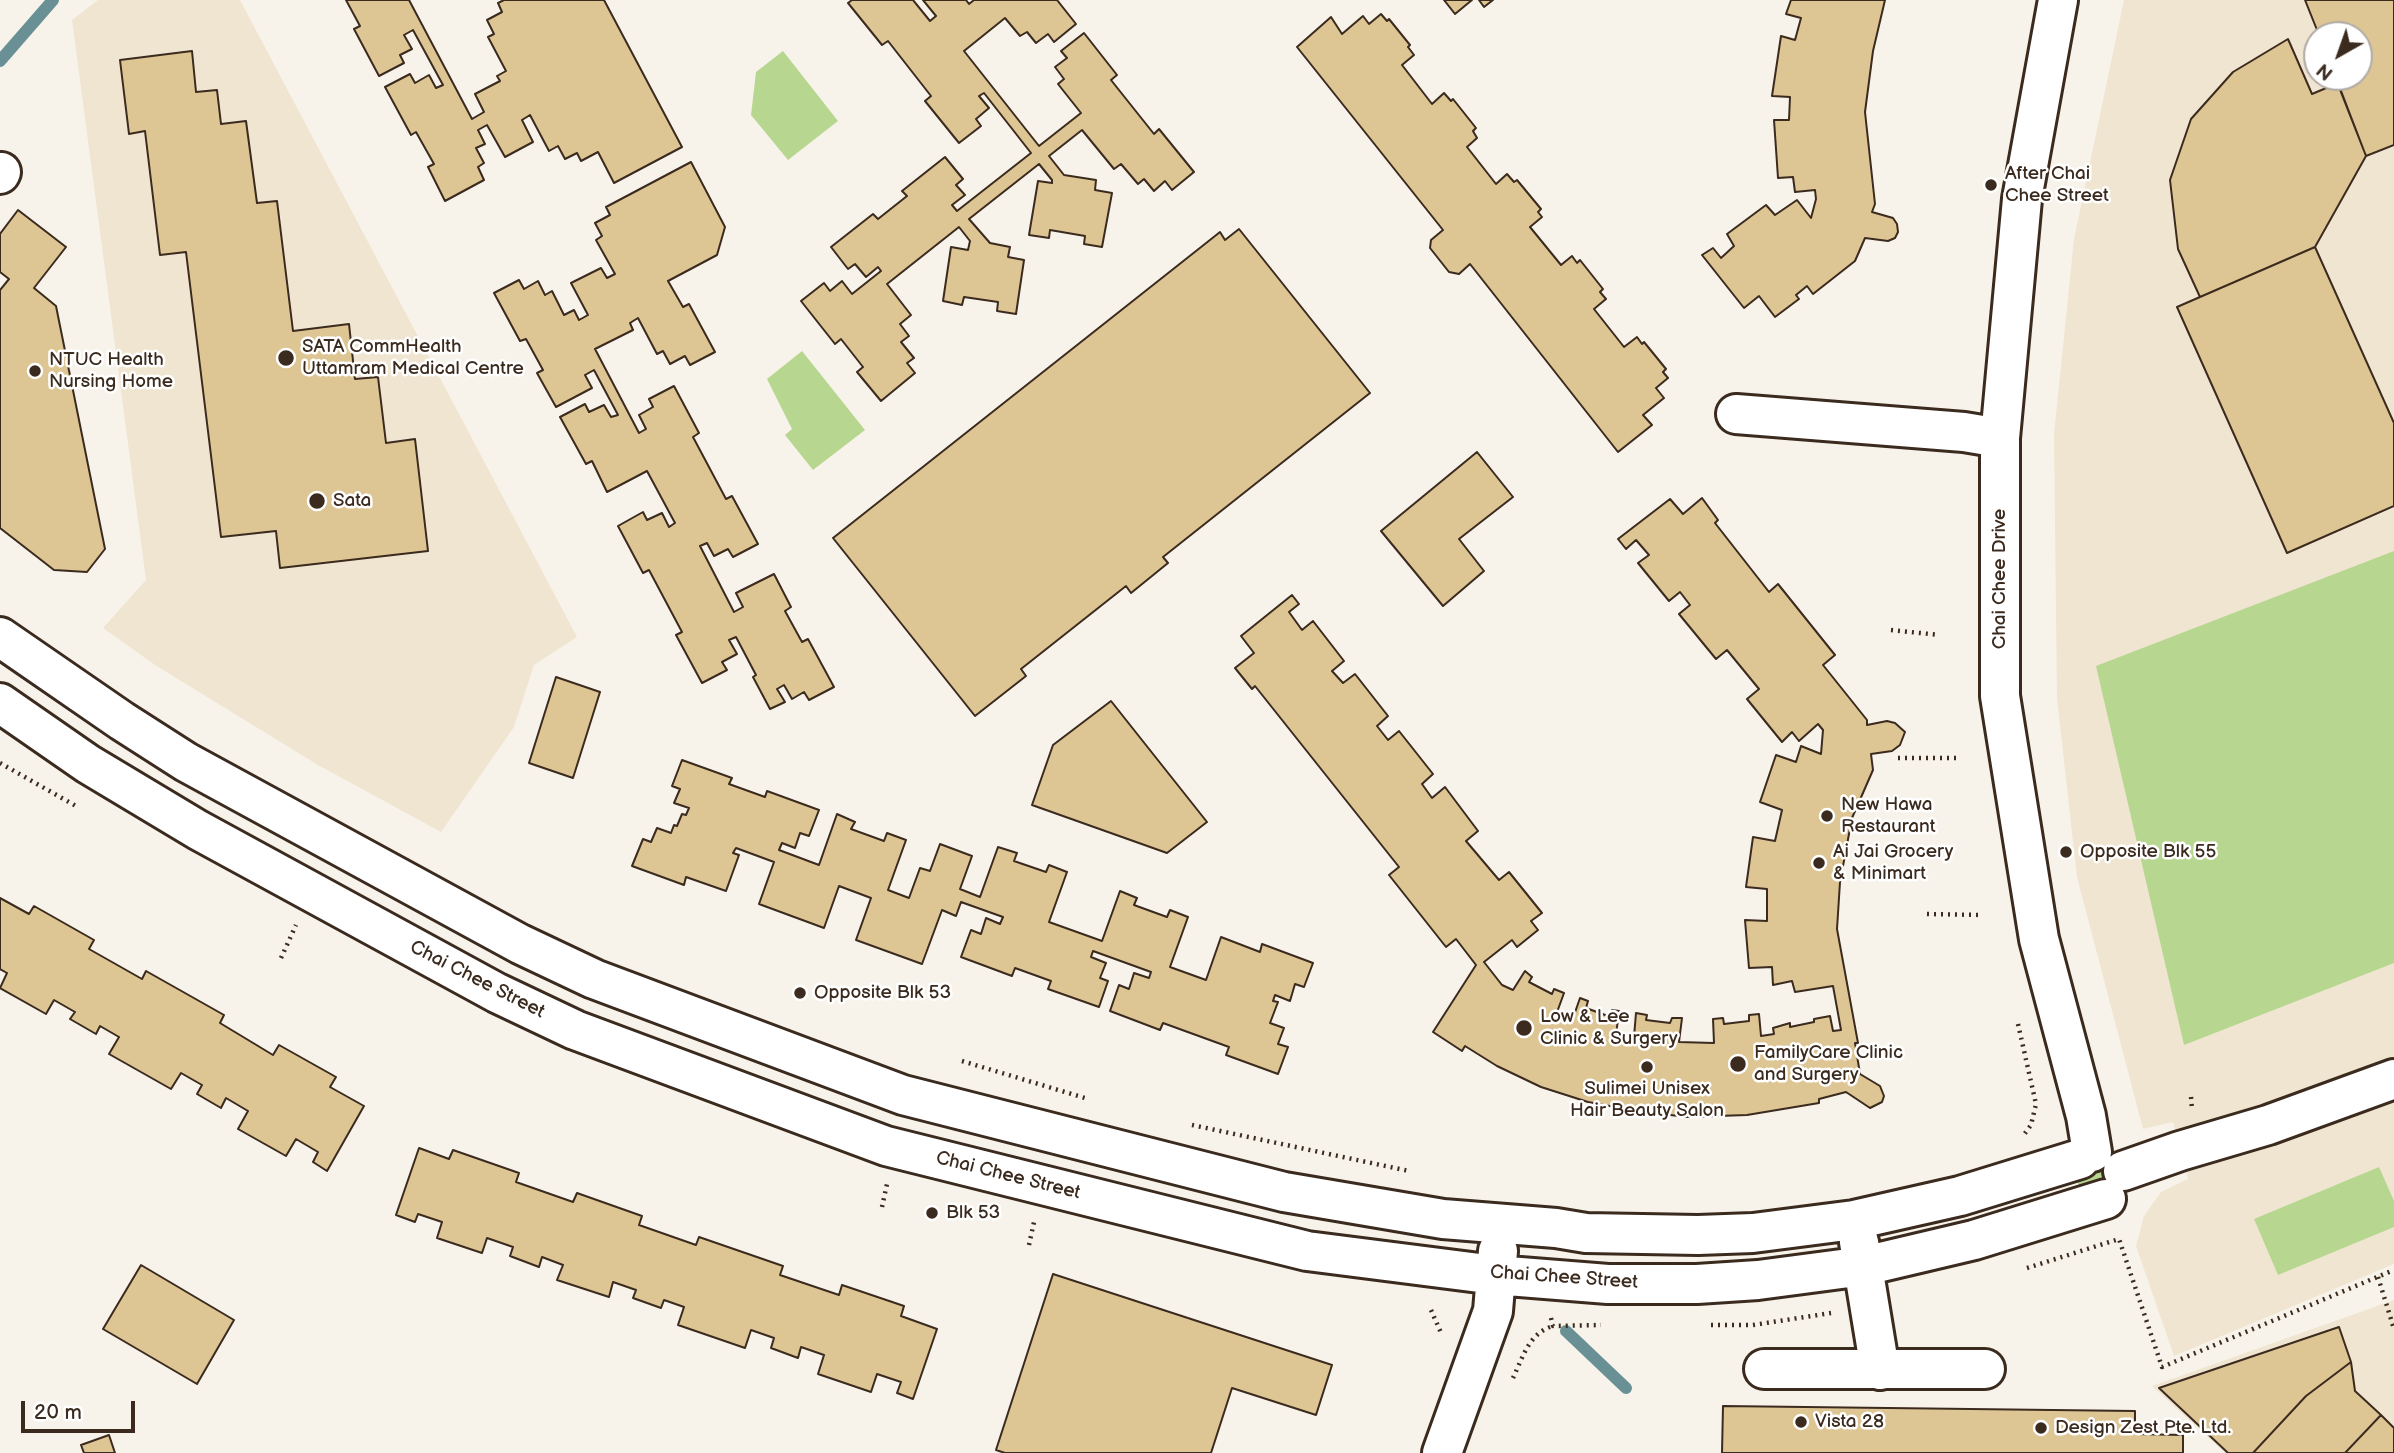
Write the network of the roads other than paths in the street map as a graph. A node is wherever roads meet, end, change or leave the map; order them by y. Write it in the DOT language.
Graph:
graph roads {
  1 [pos="2058,0"];
  2 [pos="1736,414"];
  3 [pos="2000,439"];
  4 [pos="0,637"];
  5 [pos="0,703"];
  6 [pos="2394,1079"];
  7 [pos="2100,1170"];
  8 [pos="1854,1220"];
  9 [pos="1501,1224"];
  10 [pos="1855,1267"];
  11 [pos="1495,1275"];
  12 [pos="1764,1369"];
  13 [pos="1869,1369"];
  14 [pos="1985,1369"];
  15 [pos="1441,1453"];
  1 -- 3 [label="street, Chai Chee Drive"];
  2 -- 3 [label="street"];
  3 -- 7 [label="street, Chai Chee Drive"];
  4 -- 9 [label="street"];
  5 -- 11 [label="street, Chai Chee Street"];
  6 -- 7 [label="street"];
  7 -- 8 [label="street"];
  7 -- 10 [label="street, Chai Chee Street"];
  8 -- 9 [label="street"];
  8 -- 10 [label="street"];
  9 -- 11 [label="street"];
  10 -- 11 [label="street, Chai Chee Street"];
  10 -- 13 [label="street"];
  11 -- 15 [label="street"];
  12 -- 13 [label="street"];
  13 -- 14 [label="street"];
}
